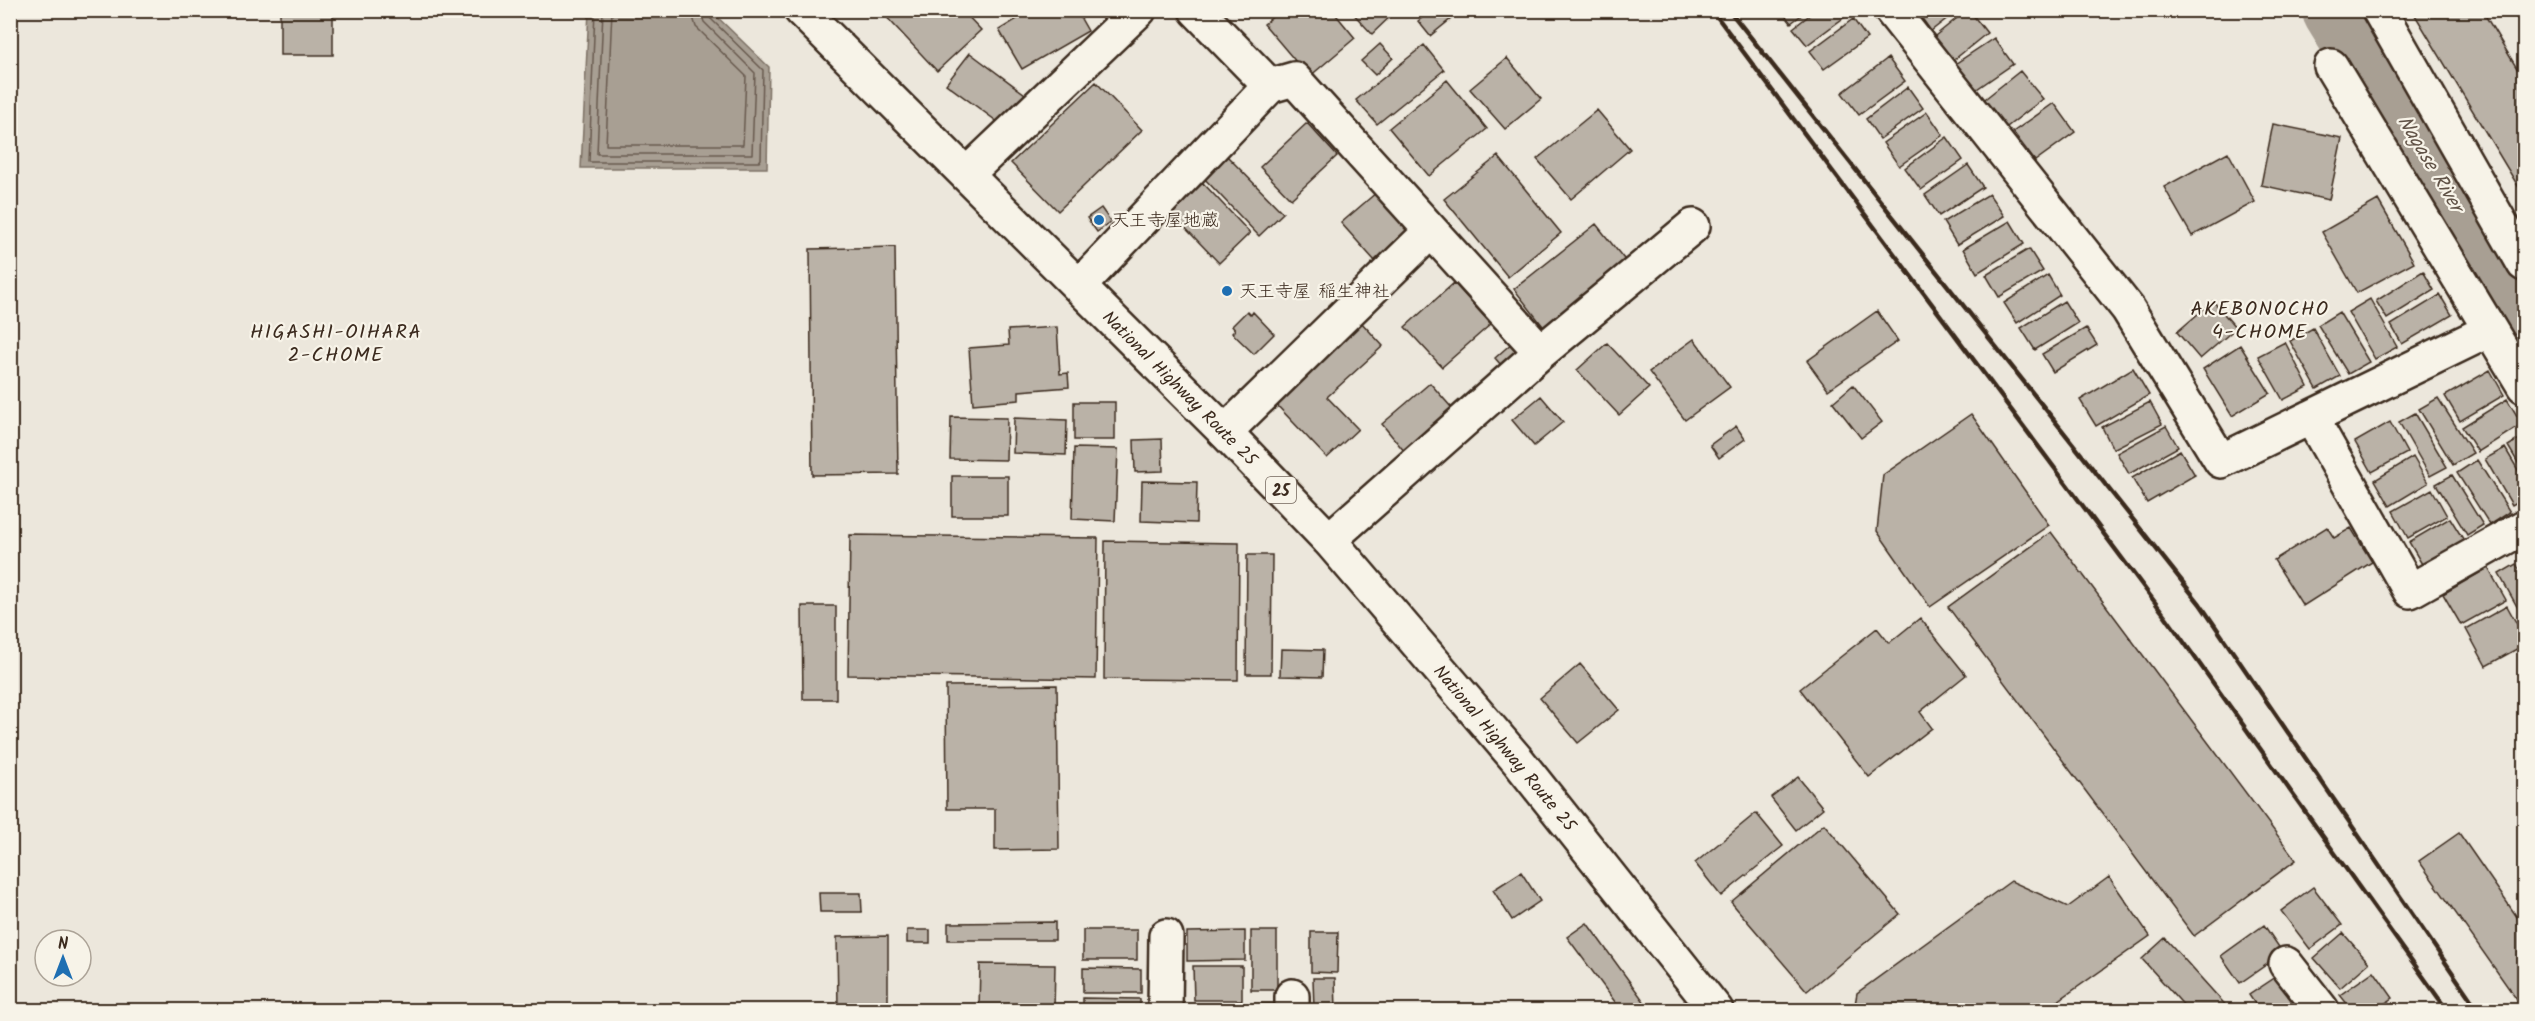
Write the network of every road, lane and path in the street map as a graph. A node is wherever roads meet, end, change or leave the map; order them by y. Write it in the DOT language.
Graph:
graph roads {
  1 [pos="801,10"];
  2 [pos="1138,10"];
  3 [pos="1196,10"];
  4 [pos="1891,10"];
  5 [pos="2379,10"];
  6 [pos="2331,66"];
  7 [pos="1270,86"];
  8 [pos="967,174"];
  9 [pos="1693,226"];
  10 [pos="1431,231"];
  11 [pos="2524,264"];
  12 [pos="1078,286"];
  13 [pos="2490,330"];
  14 [pos="1540,352"];
  15 [pos="2524,386"];
  16 [pos="2312,417"];
  17 [pos="1225,432"];
  18 [pos="2524,526"];
  19 [pos="1329,540"];
  20 [pos="1166,936"];
  21 [pos="2286,964"];
  22 [pos="1165,1011"];
  23 [pos="1716,1011"];
  24 [pos="2322,1011"];
  1 -- 8 [label="main road, National Highway Route 25 / 25"];
  2 -- 8 [label="main road"];
  3 -- 7 [label="main road"];
  4 -- 16 [label="main road"];
  5 -- 11 [label="main road"];
  6 -- 13 [label="main road"];
  7 -- 10 [label="main road"];
  7 -- 12 [label="main road"];
  8 -- 12 [label="main road, National Highway Route 25 / 25"];
  9 -- 14 [label="main road"];
  10 -- 14 [label="main road"];
  10 -- 17 [label="main road"];
  12 -- 17 [label="main road, National Highway Route 25 / 25"];
  13 -- 15 [label="main road"];
  13 -- 16 [label="main road"];
  14 -- 19 [label="main road"];
  16 -- 18 [label="main road"];
  17 -- 19 [label="main road, National Highway Route 25 / 25"];
  19 -- 23 [label="main road, National Highway Route 25 / 25"];
  20 -- 22 [label="main road"];
  21 -- 24 [label="main road"];
}
